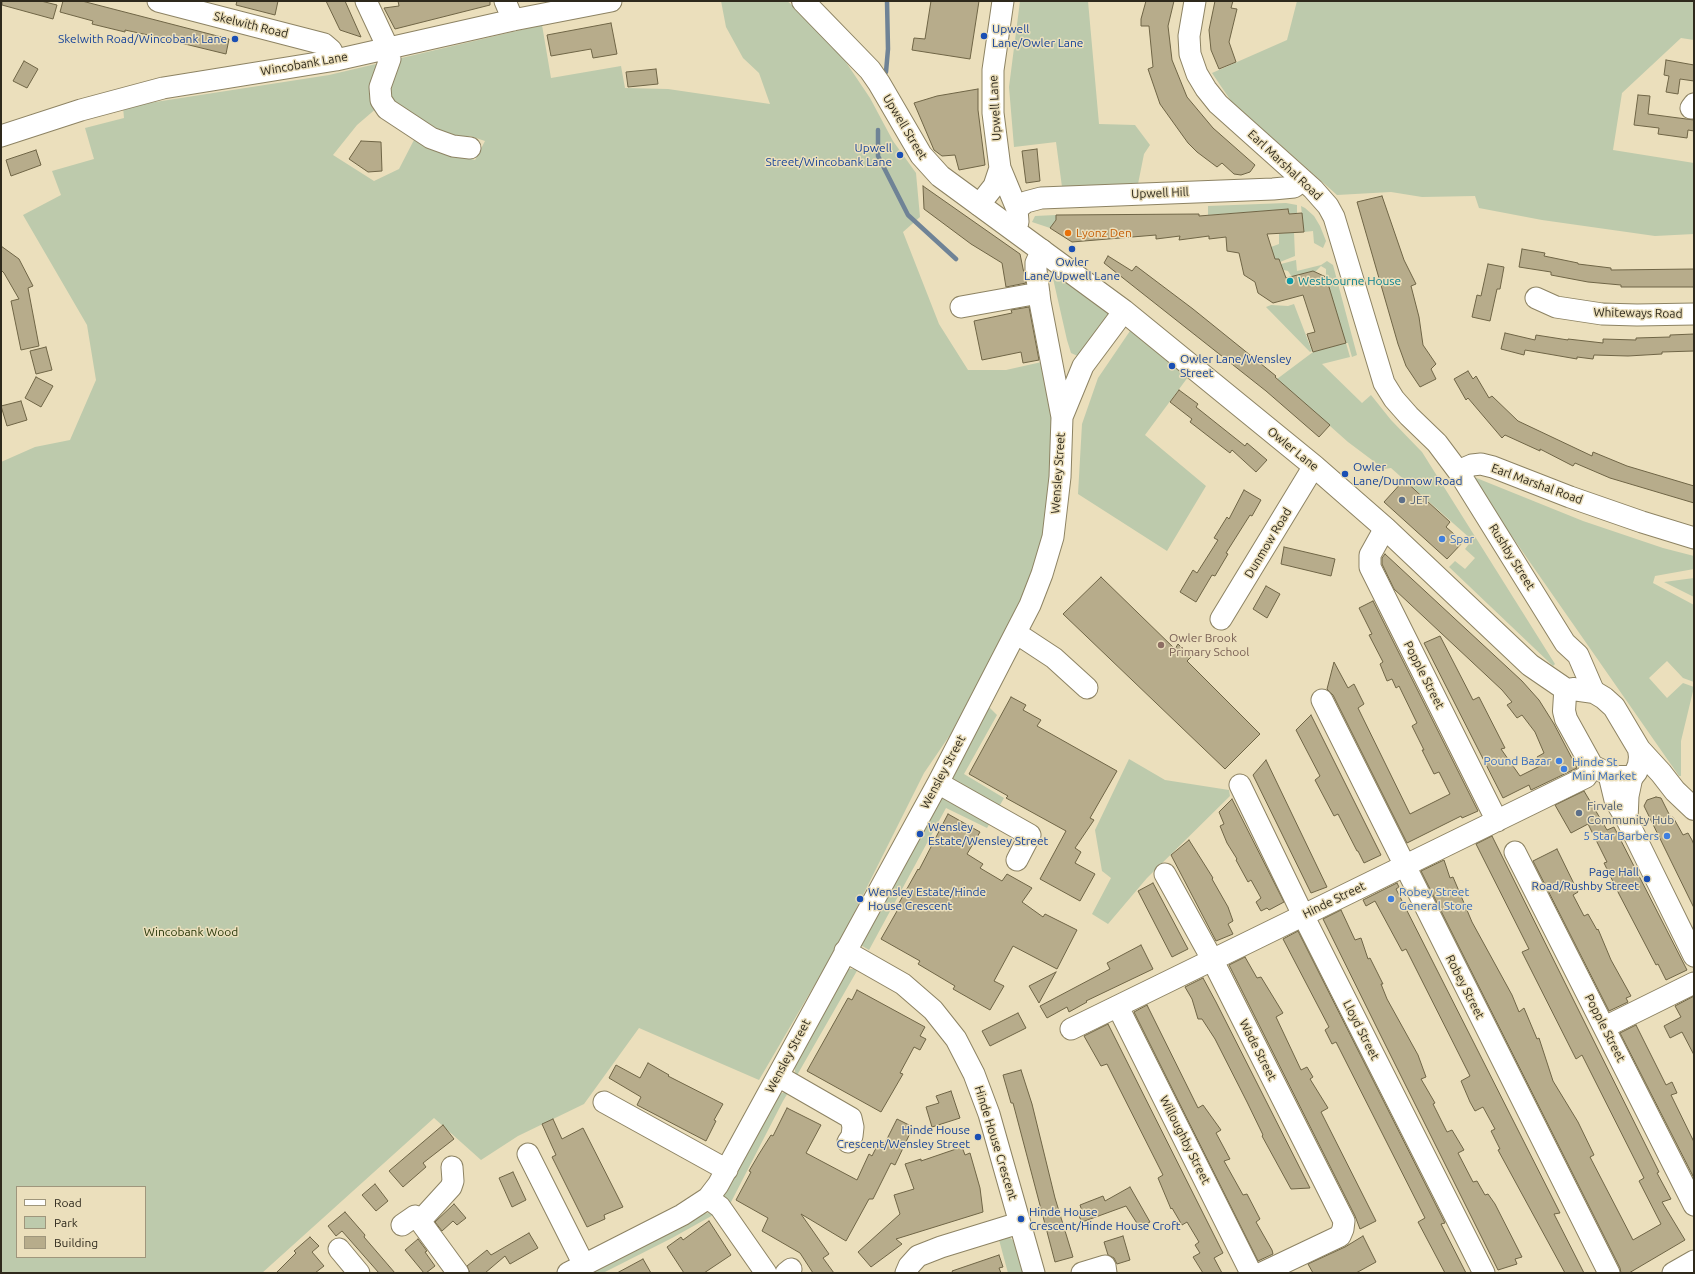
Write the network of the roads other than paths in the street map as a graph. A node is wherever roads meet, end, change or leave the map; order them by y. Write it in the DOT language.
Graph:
graph roads {
  1 [pos="158,1"];
  2 [pos="366,1"];
  3 [pos="610,1"];
  4 [pos="803,1"];
  5 [pos="1003,1"];
  6 [pos="1195,1"];
  7 [pos="509,10"];
  8 [pos="388,48"];
  9 [pos="336,60"];
  10 [pos="1,136"];
  11 [pos="470,148"];
  12 [pos="1000,168"];
  13 [pos="1303,180"];
  14 [pos="979,205"];
  15 [pos="1017,209"];
  16 [pos="1015,231"];
  17 [pos="1042,250"];
  18 [pos="1040,298"];
  19 [pos="1536,298"];
  20 [pos="961,307"];
  21 [pos="1124,311"];
  22 [pos="1694,314"];
  23 [pos="1083,366"];
  24 [pos="1053,368"];
  25 [pos="1062,416"];
  26 [pos="1314,466"];
  27 [pos="1458,471"];
  28 [pos="1385,528"];
  29 [pos="1694,538"];
  30 [pos="1221,619"];
  31 [pos="1016,633"];
  32 [pos="1530,665"];
  33 [pos="1087,688"];
  34 [pos="1578,691"];
  35 [pos="1322,700"];
  36 [pos="1566,719"];
  37 [pos="1640,749"];
  38 [pos="1594,774"];
  39 [pos="1634,775"];
  40 [pos="938,783"];
  41 [pos="1240,785"];
  42 [pos="1675,791"];
  43 [pos="1694,809"];
  44 [pos="1627,820"];
  45 [pos="1497,821"];
  46 [pos="1515,852"];
  47 [pos="1017,860"];
  48 [pos="1404,866"];
  49 [pos="1165,874"];
  50 [pos="1303,915"];
  51 [pos="845,952"];
  52 [pos="1694,956"];
  53 [pos="1212,959"];
  54 [pos="1694,983"];
  55 [pos="1118,1006"];
  56 [pos="1605,1028"];
  57 [pos="1071,1029"];
  58 [pos="778,1076"];
  59 [pos="604,1102"];
  60 [pos="848,1142"];
  61 [pos="528,1154"];
  62 [pos="452,1167"];
  63 [pos="726,1170"];
  64 [pos="708,1198"];
  65 [pos="1694,1205"];
  66 [pos="1020,1224"];
  67 [pos="339,1249"];
  68 [pos="1694,1260"];
  69 [pos="576,1269"];
  70 [pos="359,1273"];
  71 [pos="458,1273"];
  72 [pos="766,1273"];
  73 [pos="906,1273"];
  74 [pos="1034,1273"];
  75 [pos="1082,1273"];
  76 [pos="1106,1273"];
  77 [pos="1251,1273"];
  78 [pos="1262,1273"];
  79 [pos="1484,1273"];
  80 [pos="1609,1273"];
  81 [pos="1673,1273"];
  1 -- 9 [label="street, Skelwith Road"];
  2 -- 8 [label="street"];
  3 -- 7 [label="street, Wincobank Lane"];
  4 -- 14 [label="main road, Upwell Street"];
  5 -- 12 [label="street, Upwell Lane"];
  6 -- 13 [label="street, Earl Marshal Road"];
  7 -- 8 [label="street, Wincobank Lane"];
  8 -- 9 [label="street, Wincobank Lane"];
  8 -- 11 [label="street"];
  9 -- 10 [label="street, Wincobank Lane"];
  12 -- 14 [label="street, Upwell Lane"];
  12 -- 15 [label="street, Upwell Lane"];
  13 -- 15 [label="street, Upwell Hill"];
  13 -- 27 [label="street, Earl Marshal Road"];
  14 -- 16 [label="main road, Upwell Street"];
  15 -- 16 [label="street, Upwell Lane"];
  16 -- 17 [label="main road, Upwell Street"];
  17 -- 18 [label="street, Wensley Street"];
  17 -- 21 [label="main road, Owler Lane"];
  18 -- 20 [label="street"];
  18 -- 24 [label="street, Wensley Street"];
  19 -- 22 [label="street, Whiteways Road"];
  21 -- 23 [label="street, Wensley Street"];
  21 -- 26 [label="main road, Owler Lane"];
  23 -- 24 [label="street"];
  23 -- 25 [label="street, Wensley Street"];
  24 -- 25 [label="street, Wensley Street"];
  25 -- 31 [label="street, Wensley Street"];
  26 -- 28 [label="main road, Owler Lane"];
  26 -- 30 [label="street, Dunmow Road"];
  27 -- 29 [label="street, Earl Marshal Road"];
  27 -- 34 [label="street, Rushby Street"];
  28 -- 32 [label="main road, Owler Lane"];
  28 -- 45 [label="street, Popple Street"];
  31 -- 33 [label="street"];
  31 -- 40 [label="street, Wensley Street"];
  32 -- 34 [label="main road, Owler Lane"];
  32 -- 36 [label="main road, Owler Lane"];
  34 -- 36 [label="main road"];
  34 -- 37 [label="main road, Owler Lane"];
  35 -- 48 [label="street, Robey Street"];
  36 -- 38 [label="main road, Owler Lane"];
  37 -- 39 [label="main road"];
  37 -- 42 [label="main road"];
  38 -- 39 [label="main road"];
  38 -- 44 [label="street"];
  38 -- 45 [label="street, Hinde Street"];
  39 -- 42 [label="main road"];
  39 -- 44 [label="street"];
  40 -- 47 [label="street"];
  40 -- 51 [label="street, Wensley Street"];
  41 -- 50 [label="street, Lloyd Street"];
  42 -- 43 [label="main road"];
  44 -- 52 [label="street"];
  45 -- 48 [label="street, Hinde Street"];
  46 -- 56 [label="street, Popple Street"];
  48 -- 50 [label="street, Hinde Street"];
  48 -- 80 [label="street, Robey Street"];
  49 -- 53 [label="street, Wade Street"];
  50 -- 53 [label="street, Hinde Street"];
  50 -- 79 [label="street, Lloyd Street"];
  51 -- 58 [label="street, Wensley Street"];
  51 -- 66 [label="street, Hinde House Crescent"];
  53 -- 55 [label="street, Hinde Street"];
  53 -- 78 [label="street, Wade Street"];
  54 -- 56 [label="street"];
  55 -- 57 [label="street, Hinde Street"];
  55 -- 77 [label="street, Willoughby Street"];
  56 -- 65 [label="street, Popple Street"];
  58 -- 60 [label="street"];
  58 -- 63 [label="street, Wensley Street"];
  59 -- 63 [label="street"];
  61 -- 69 [label="street, Wensley Street"];
  62 -- 71 [label="street"];
  63 -- 64 [label="street, Wensley Street"];
  64 -- 69 [label="street, Wensley Street"];
  64 -- 72 [label="street"];
  66 -- 73 [label="street"];
  66 -- 74 [label="street, Hinde House Crescent"];
  67 -- 70 [label="street"];
  68 -- 81 [label="street"];
  75 -- 76 [label="street"];
}
